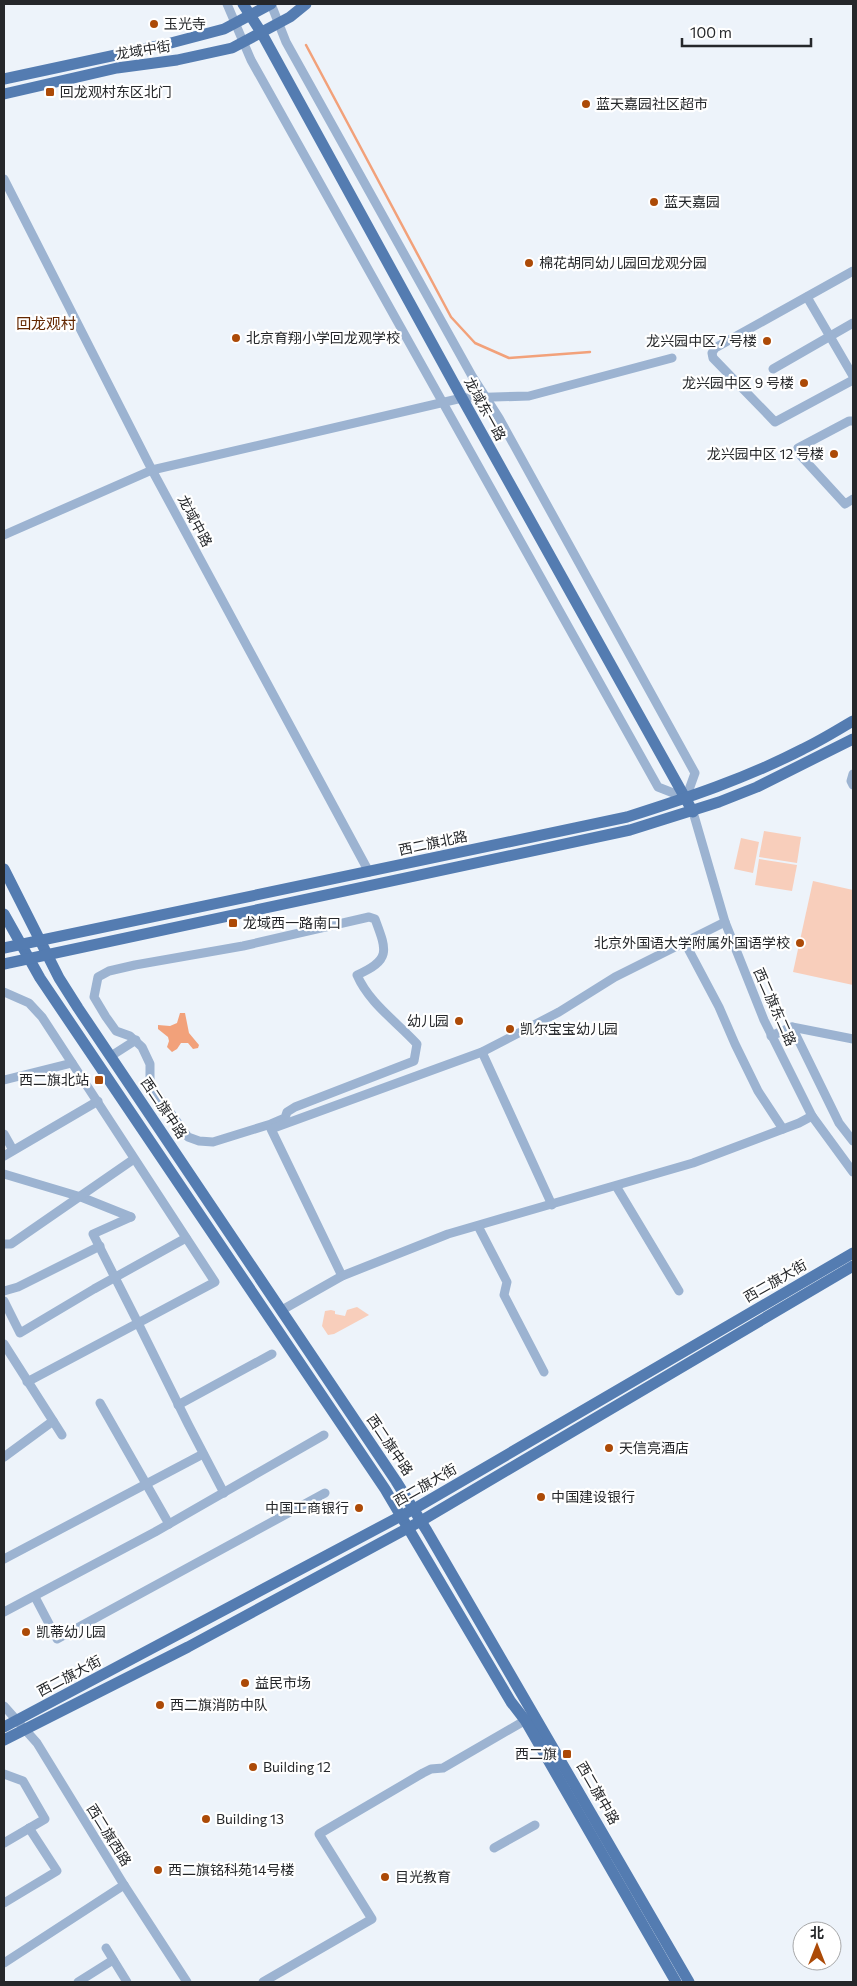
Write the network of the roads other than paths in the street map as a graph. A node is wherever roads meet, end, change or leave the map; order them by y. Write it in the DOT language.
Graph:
graph roads {
  1 [pos="227,4"];
  2 [pos="243,4"];
  3 [pos="271,4"];
  4 [pos="306,4"];
  5 [pos="254,10"];
  6 [pos="235,23"];
  7 [pos="278,23"];
  8 [pos="261,32"];
  9 [pos="243,42"];
  10 [pos="4,79"];
  11 [pos="4,94"];
  12 [pos="4,179"];
  13 [pos="853,271"];
  14 [pos="807,297"];
  15 [pos="853,323"];
  16 [pos="830,337"];
  17 [pos="672,358"];
  18 [pos="773,369"];
  19 [pos="853,376"];
  20 [pos="853,380"];
  21 [pos="462,398"];
  22 [pos="442,402"];
  23 [pos="853,421"];
  24 [pos="152,470"];
  25 [pos="853,499"];
  26 [pos="4,535"];
  27 [pos="853,721"];
  28 [pos="853,739"];
  29 [pos="853,774"];
  30 [pos="853,785"];
  31 [pos="686,798"];
  32 [pos="693,812"];
  33 [pos="4,868"];
  34 [pos="369,872"];
  35 [pos="4,914"];
  36 [pos="725,922"];
  37 [pos="40,940"];
  38 [pos="684,942"];
  39 [pos="20,944"];
  40 [pos="4,948"];
  41 [pos="47,954"];
  42 [pos="29,958"];
  43 [pos="4,964"];
  44 [pos="4,992"];
  45 [pos="792,1027"];
  46 [pos="771,1036"];
  47 [pos="853,1039"];
  48 [pos="136,1040"];
  49 [pos="482,1052"];
  50 [pos="111,1056"];
  51 [pos="72,1063"];
  52 [pos="4,1080"];
  53 [pos="98,1102"];
  54 [pos="812,1116"];
  55 [pos="783,1129"];
  56 [pos="4,1134"];
  57 [pos="853,1141"];
  58 [pos="13,1150"];
  59 [pos="4,1156"];
  60 [pos="134,1159"];
  61 [pos="853,1172"];
  62 [pos="4,1174"];
  63 [pos="616,1186"];
  64 [pos="81,1197"];
  65 [pos="552,1205"];
  66 [pos="478,1226"];
  67 [pos="186,1238"];
  68 [pos="4,1244"];
  69 [pos="100,1246"];
  70 [pos="853,1253"];
  71 [pos="853,1266"];
  72 [pos="342,1276"];
  73 [pos="115,1278"];
  74 [pos="4,1291"];
  75 [pos="679,1291"];
  76 [pos="4,1301"];
  77 [pos="282,1310"];
  78 [pos="138,1323"];
  79 [pos="4,1344"];
  80 [pos="272,1354"];
  81 [pos="544,1372"];
  82 [pos="27,1382"];
  83 [pos="100,1402"];
  84 [pos="178,1405"];
  85 [pos="53,1421"];
  86 [pos="62,1435"];
  87 [pos="324,1435"];
  88 [pos="203,1454"];
  89 [pos="4,1456"];
  90 [pos="146,1484"];
  91 [pos="224,1493"];
  92 [pos="326,1493"];
  93 [pos="414,1509"];
  94 [pos="401,1516"];
  95 [pos="421,1521"];
  96 [pos="169,1524"];
  97 [pos="408,1528"];
  98 [pos="4,1560"];
  99 [pos="34,1597"];
  100 [pos="4,1612"];
  101 [pos="4,1706"];
  102 [pos="530,1718"];
  103 [pos="17,1720"];
  104 [pos="4,1727"];
  105 [pos="26,1729"];
  106 [pos="4,1740"];
  107 [pos="4,1774"];
  108 [pos="535,1825"];
  109 [pos="29,1828"];
  110 [pos="4,1843"];
  111 [pos="494,1848"];
  112 [pos="124,1885"];
  113 [pos="4,1903"];
  114 [pos="106,1948"];
  115 [pos="113,1960"];
  116 [pos="4,1963"];
  117 [pos="78,1982"];
  118 [pos="127,1982"];
  119 [pos="188,1982"];
  120 [pos="263,1982"];
  121 [pos="676,1982"];
  122 [pos="689,1982"];
  1 -- 6 [label="street"];
  2 -- 5 [label="main road, 龙域东一路"];
  3 -- 5 [label="main road, 龙域中街"];
  3 -- 7 [label="street"];
  4 -- 7 [label="main road, 龙域中街"];
  5 -- 6 [label="main road, 龙域中街"];
  5 -- 8 [label="main road, 龙域东一路"];
  6 -- 9 [label="street"];
  6 -- 10 [label="main road, 龙域中街"];
  7 -- 8 [label="main road, 龙域中街"];
  7 -- 31 [label="street"];
  8 -- 9 [label="main road, 龙域中街"];
  8 -- 21 [label="main road, 龙域东一路"];
  9 -- 11 [label="main road, 龙域中街"];
  9 -- 22 [label="street"];
  12 -- 24 [label="street, 龙域中路"];
  13 -- 14 [label="street"];
  14 -- 16 [label="street"];
  14 -- 20 [label="street"];
  15 -- 16 [label="street"];
  16 -- 18 [label="street"];
  16 -- 19 [label="street"];
  17 -- 21 [label="street"];
  21 -- 22 [label="street"];
  21 -- 31 [label="main road, 龙域东一路"];
  22 -- 24 [label="street"];
  22 -- 31 [label="street"];
  23 -- 25 [label="street"];
  24 -- 26 [label="street"];
  24 -- 34 [label="street, 龙域中路"];
  27 -- 31 [label="main road, 西二旗北路"];
  28 -- 32 [label="main road, 西二旗北路"];
  29 -- 30 [label="street"];
  31 -- 32 [label="main road, 龙域东一路"];
  31 -- 34 [label="main road, 西二旗北路"];
  32 -- 36 [label="street, 西二旗东二路"];
  32 -- 41 [label="main road, 西二旗北路"];
  33 -- 37 [label="main road, 西二旗中路"];
  34 -- 37 [label="main road, 西二旗北路"];
  35 -- 39 [label="main road, 西二旗中路"];
  36 -- 38 [label="street"];
  36 -- 46 [label="street, 西二旗东二路"];
  37 -- 39 [label="main road, 西二旗北路"];
  37 -- 41 [label="main road, 西二旗中路"];
  38 -- 49 [label="street"];
  38 -- 55 [label="street"];
  39 -- 40 [label="main road, 西二旗北路"];
  39 -- 42 [label="main road, 西二旗中路"];
  41 -- 42 [label="main road, 西二旗北路"];
  41 -- 50 [label="main road, 西二旗中路"];
  42 -- 43 [label="main road, 西二旗北路"];
  42 -- 94 [label="main road, 西二旗中路"];
  44 -- 51 [label="street"];
  45 -- 46 [label="street"];
  45 -- 47 [label="street"];
  45 -- 57 [label="street"];
  46 -- 54 [label="street, 西二旗东二路"];
  48 -- 48 [label="street"];
  48 -- 50 [label="street"];
  49 -- 65 [label="street"];
  49 -- 72 [label="street"];
  50 -- 77 [label="main road, 西二旗中路"];
  51 -- 52 [label="street"];
  51 -- 53 [label="street"];
  53 -- 58 [label="street"];
  53 -- 60 [label="street"];
  54 -- 55 [label="street"];
  54 -- 61 [label="street, 西二旗东二路"];
  55 -- 63 [label="street"];
  56 -- 58 [label="street"];
  58 -- 59 [label="street"];
  60 -- 64 [label="street"];
  60 -- 67 [label="street"];
  62 -- 64 [label="street"];
  63 -- 65 [label="street"];
  63 -- 75 [label="street"];
  64 -- 68 [label="street"];
  64 -- 69 [label="street"];
  65 -- 66 [label="street"];
  66 -- 72 [label="street"];
  66 -- 81 [label="street"];
  67 -- 73 [label="street"];
  67 -- 78 [label="street"];
  69 -- 73 [label="street"];
  69 -- 74 [label="street"];
  70 -- 93 [label="main road, 西二旗大街"];
  71 -- 95 [label="main road, 西二旗大街"];
  72 -- 77 [label="street"];
  73 -- 76 [label="street"];
  73 -- 78 [label="street"];
  77 -- 93 [label="main road, 西二旗中路"];
  78 -- 82 [label="street"];
  78 -- 84 [label="street"];
  79 -- 82 [label="street"];
  80 -- 84 [label="street"];
  82 -- 85 [label="street"];
  83 -- 90 [label="street"];
  84 -- 88 [label="street"];
  85 -- 86 [label="street"];
  85 -- 89 [label="street"];
  87 -- 91 [label="street"];
  88 -- 90 [label="street"];
  88 -- 91 [label="street"];
  90 -- 96 [label="street"];
  90 -- 98 [label="street"];
  91 -- 96 [label="street"];
  92 -- 99 [label="street"];
  93 -- 94 [label="main road, 西二旗大街"];
  93 -- 95 [label="main road, 西二旗中路"];
  94 -- 97 [label="main road, 西二旗中路"];
  94 -- 103 [label="main road, 西二旗大街"];
  95 -- 97 [label="main road, 西二旗大街"];
  95 -- 102 [label="main road, 西二旗中路"];
  96 -- 99 [label="street"];
  97 -- 102 [label="main road, 西二旗中路"];
  97 -- 105 [label="main road, 西二旗大街"];
  99 -- 100 [label="street"];
  101 -- 103 [label="street, 西二旗西路"];
  102 -- 120 [label="street"];
  102 -- 121 [label="main road, 西二旗中路"];
  102 -- 122 [label="main road, 西二旗中路"];
  103 -- 104 [label="main road, 西二旗大街"];
  103 -- 105 [label="street, 西二旗西路"];
  105 -- 106 [label="main road, 西二旗大街"];
  105 -- 112 [label="street, 西二旗西路"];
  107 -- 109 [label="street"];
  108 -- 111 [label="street"];
  109 -- 110 [label="street"];
  109 -- 113 [label="street"];
  112 -- 116 [label="street"];
  112 -- 119 [label="street, 西二旗西路"];
  114 -- 115 [label="street"];
  115 -- 117 [label="street"];
  115 -- 118 [label="street"];
}
